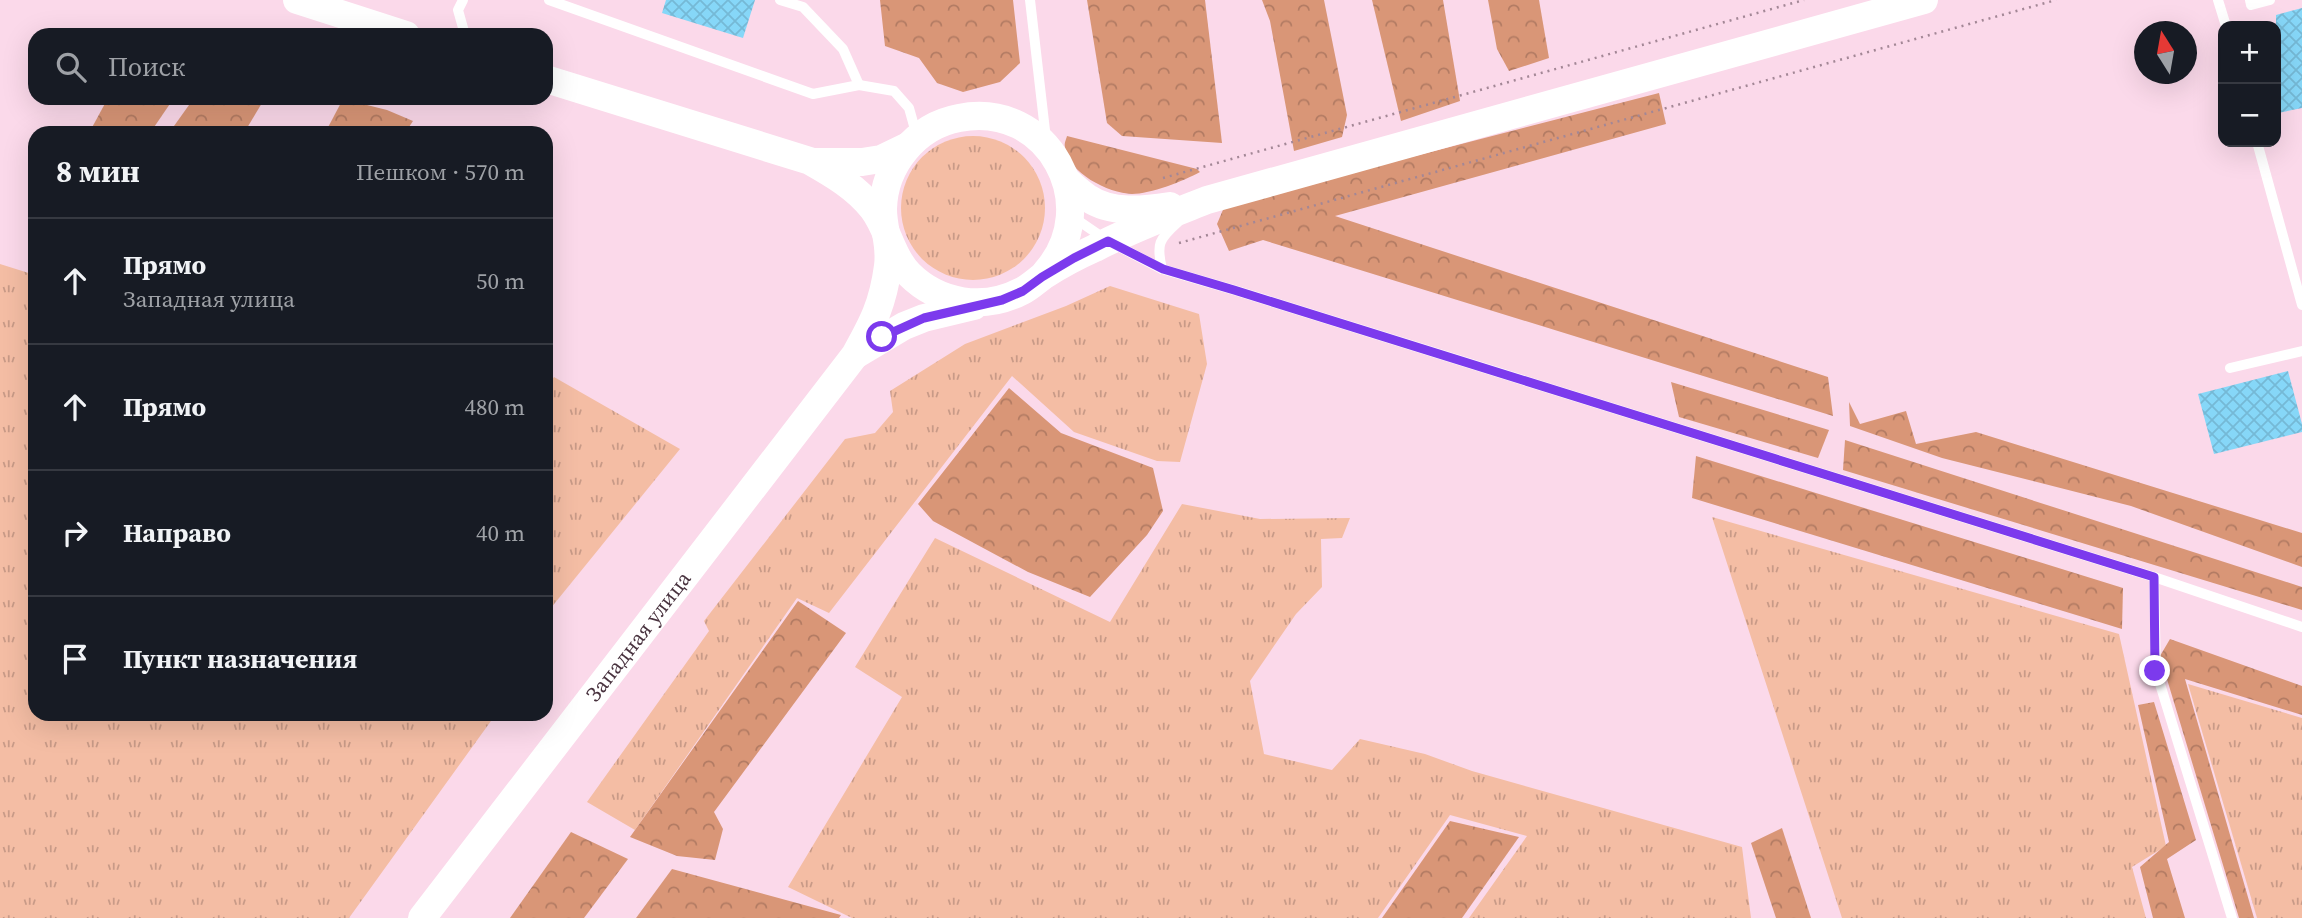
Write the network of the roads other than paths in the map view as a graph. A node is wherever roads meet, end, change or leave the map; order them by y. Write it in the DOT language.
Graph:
graph roads {
  1 [pos="297,0"];
  2 [pos="463,0"];
  3 [pos="549,0"];
  4 [pos="780,0"];
  5 [pos="1030,0"];
  6 [pos="1924,0"];
  7 [pos="2218,0"];
  8 [pos="2250,0"];
  9 [pos="2270,0"];
  10 [pos="2224,21"];
  11 [pos="384,28"];
  12 [pos="463,28"];
  13 [pos="553,81"];
  14 [pos="859,85"];
  15 [pos="913,141"];
  16 [pos="1047,147"];
  17 [pos="2258,147"];
  18 [pos="810,161"];
  19 [pos="1066,180"];
  20 [pos="1207,200"];
  21 [pos="1071,215"];
  22 [pos="1108,241"];
  23 [pos="890,243"];
  24 [pos="1163,269"];
  25 [pos="1042,277"];
  26 [pos="1002,300"];
  27 [pos="2302,305"];
  28 [pos="2302,351"];
  29 [pos="855,355"];
  30 [pos="2230,368"];
  31 [pos="2154,577"];
  32 [pos="2302,627"];
  33 [pos="422,918"];
  34 [pos="2232,918"];
  1 -- 11 [label="main road"];
  2 -- 12 [label="lane"];
  3 -- 14 [label="lane"];
  4 -- 14 [label="lane"];
  5 -- 16 [label="lane"];
  6 -- 20 [label="main road"];
  7 -- 10 [label="lane"];
  8 -- 9 [label="lane"];
  13 -- 18 [label="main road"];
  14 -- 15 [label="lane"];
  15 -- 16 [label="main road"];
  15 -- 18 [label="main road"];
  15 -- 23 [label="main road"];
  16 -- 19 [label="main road"];
  17 -- 27 [label="lane"];
  18 -- 23 [label="main road"];
  19 -- 20 [label="main road"];
  19 -- 21 [label="main road"];
  20 -- 22 [label="main road"];
  20 -- 24 [label="lane"];
  21 -- 22 [label="lane"];
  21 -- 25 [label="main road"];
  22 -- 24 [label="lane"];
  22 -- 25 [label="main road"];
  23 -- 26 [label="main road"];
  23 -- 29 [label="main road, Западная улица"];
  24 -- 31 [label="lane"];
  25 -- 26 [label="main road"];
  26 -- 29 [label="main road, Западная улица"];
  28 -- 30 [label="lane"];
  29 -- 33 [label="main road, Западная улица"];
  31 -- 32 [label="lane"];
  31 -- 34 [label="lane"];
}
